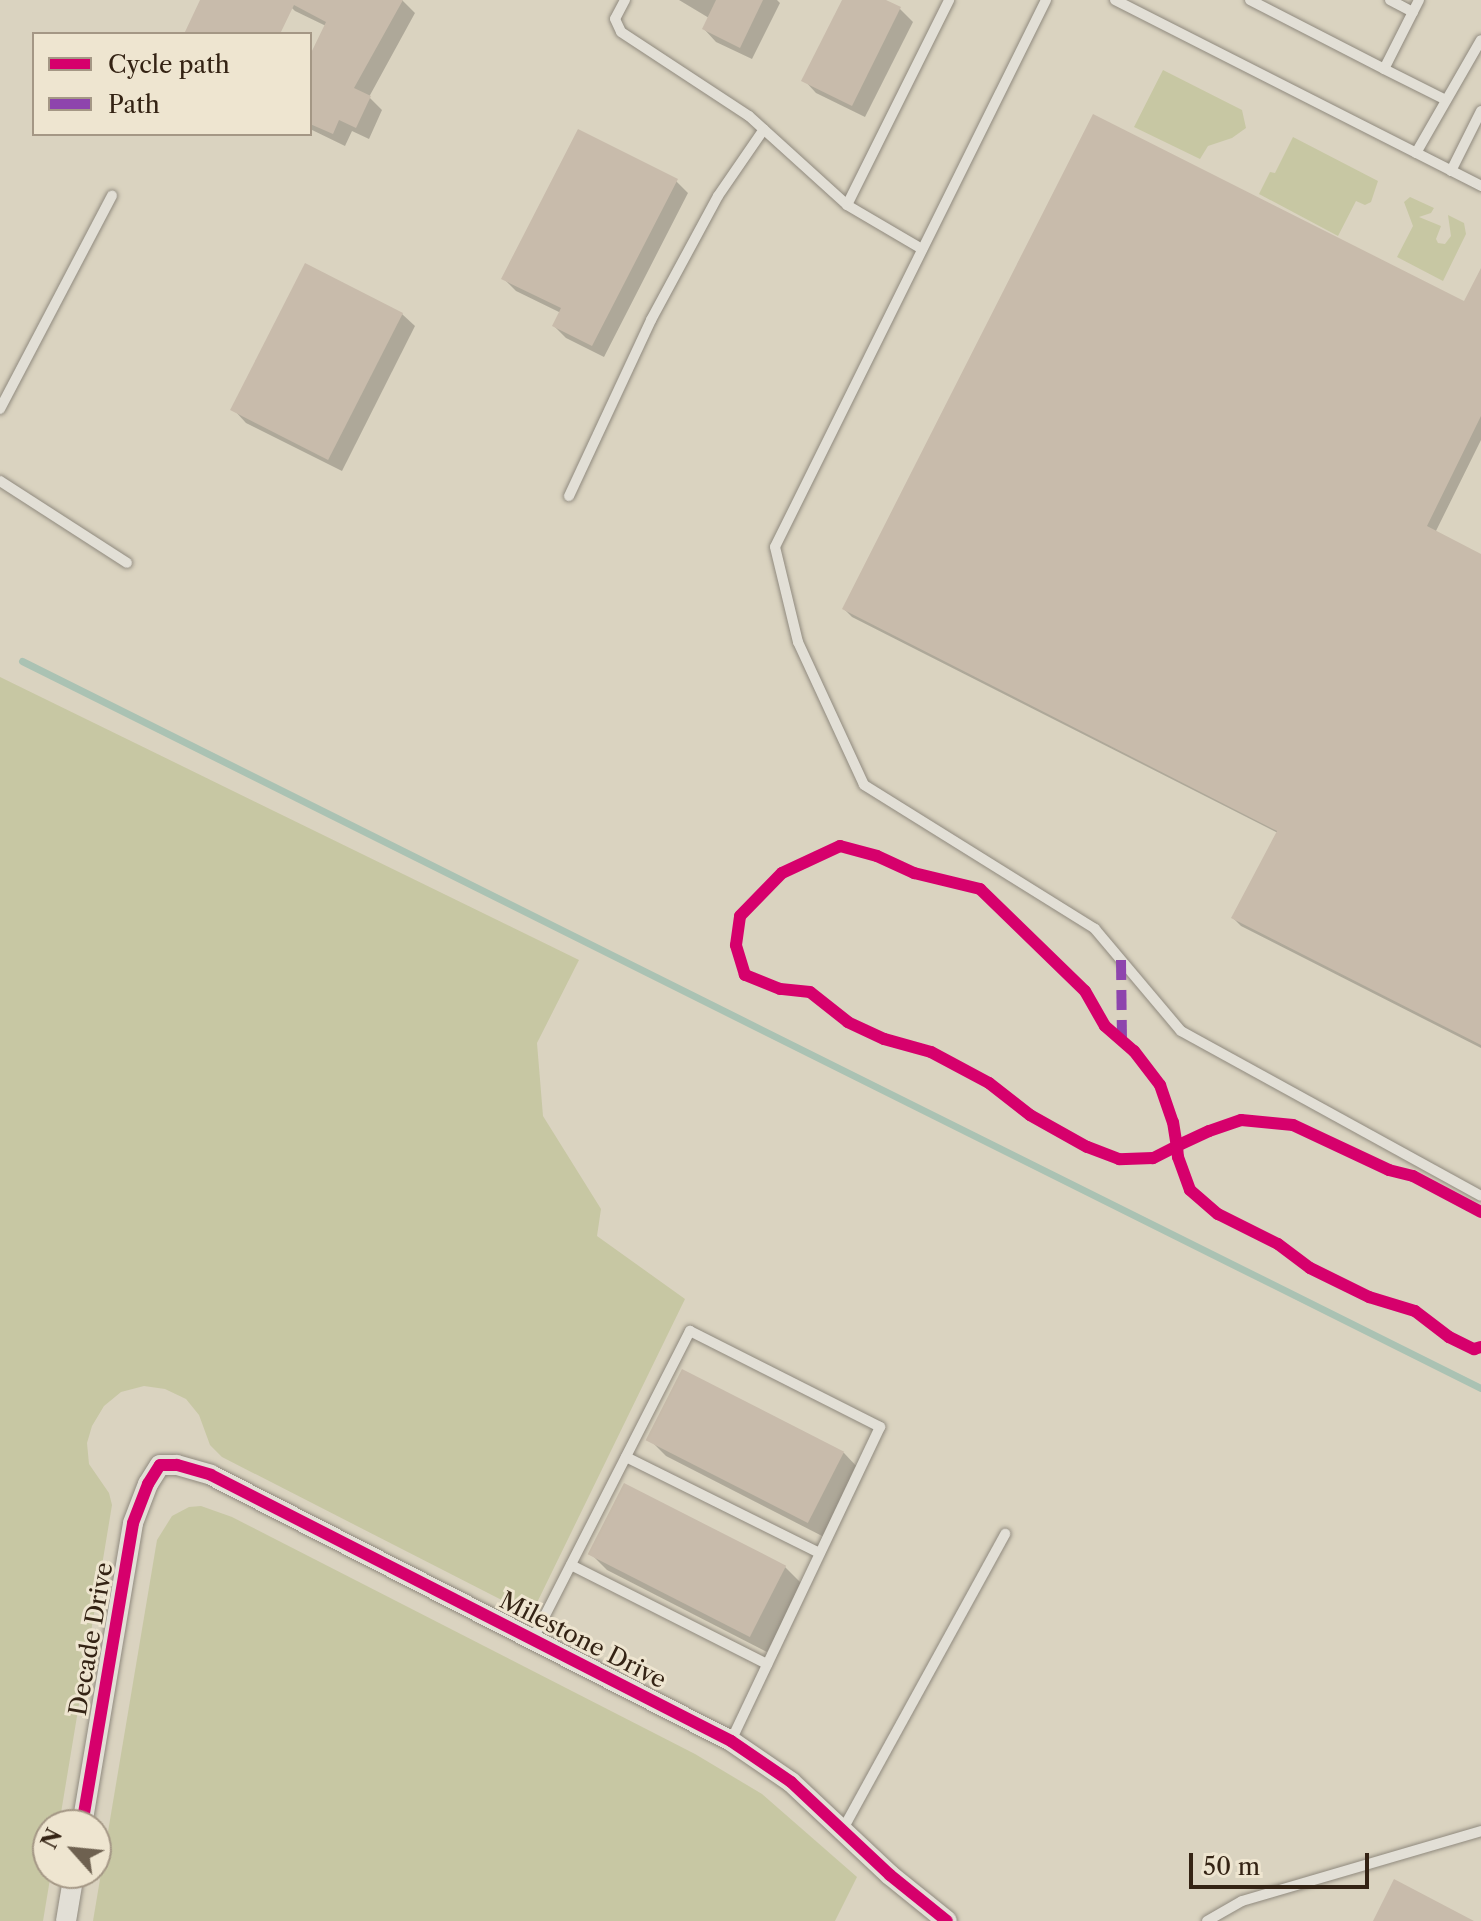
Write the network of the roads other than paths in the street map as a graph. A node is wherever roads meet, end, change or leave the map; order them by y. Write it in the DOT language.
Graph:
graph roads {
  1 [pos="625,0"];
  2 [pos="949,0"];
  3 [pos="1046,0"];
  4 [pos="1115,0"];
  5 [pos="1250,0"];
  6 [pos="1390,0"];
  7 [pos="1419,0"];
  8 [pos="1413,12"];
  9 [pos="1481,40"];
  10 [pos="1384,69"];
  11 [pos="1446,100"];
  12 [pos="1481,111"];
  13 [pos="764,129"];
  14 [pos="1416,153"];
  15 [pos="1451,171"];
  16 [pos="1481,186"];
  17 [pos="112,196"];
  18 [pos="847,205"];
  19 [pos="922,249"];
  20 [pos="0,409"];
  21 [pos="0,481"];
  22 [pos="569,496"];
  23 [pos="127,563"];
  24 [pos="1481,1196"];
  25 [pos="626,1457"];
  26 [pos="160,1465"];
  27 [pos="1005,1534"];
  28 [pos="819,1553"];
  29 [pos="571,1565"];
  30 [pos="533,1639"];
  31 [pos="767,1664"];
  32 [pos="731,1741"];
  33 [pos="85,1809"];
  34 [pos="843,1829"];
  35 [pos="1481,1831"];
  36 [pos="71,1889"];
  37 [pos="66,1921"];
  38 [pos="947,1921"];
  39 [pos="1207,1921"];
  1 -- 13 [label="lane"];
  2 -- 18 [label="lane"];
  3 -- 19 [label="lane"];
  4 -- 14 [label="lane"];
  5 -- 10 [label="lane"];
  6 -- 8 [label="lane"];
  7 -- 8 [label="lane"];
  8 -- 10 [label="lane"];
  9 -- 11 [label="lane"];
  10 -- 11 [label="lane"];
  11 -- 14 [label="lane"];
  12 -- 15 [label="lane"];
  13 -- 18 [label="lane"];
  13 -- 22 [label="lane"];
  14 -- 15 [label="lane"];
  15 -- 16 [label="lane"];
  17 -- 20 [label="lane"];
  18 -- 19 [label="lane"];
  19 -- 24 [label="lane"];
  21 -- 23 [label="lane"];
  25 -- 28 [label="lane"];
  25 -- 28 [label="lane"];
  25 -- 29 [label="lane"];
  26 -- 30 [label="street, Milestone Drive"];
  26 -- 33 [label="street, Decade Drive"];
  27 -- 34 [label="lane"];
  28 -- 31 [label="lane"];
  29 -- 30 [label="lane"];
  29 -- 31 [label="lane"];
  30 -- 32 [label="street, Milestone Drive"];
  31 -- 32 [label="lane"];
  32 -- 34 [label="street, Milestone Drive"];
  34 -- 38 [label="street, Milestone Drive"];
  35 -- 39 [label="lane"];
  36 -- 37 [label="street"];
}
